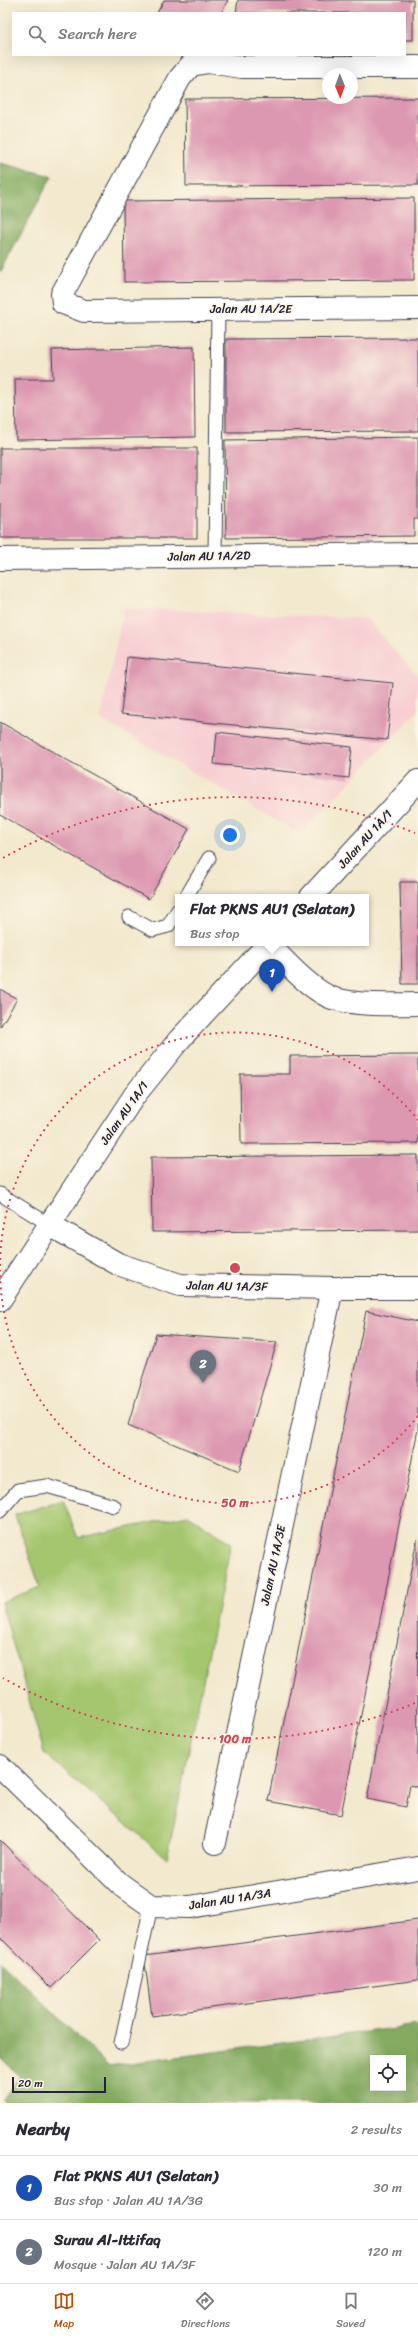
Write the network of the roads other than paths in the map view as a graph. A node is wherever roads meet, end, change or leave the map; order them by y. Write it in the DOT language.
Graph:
graph roads {
  1 [pos="418,67"];
  2 [pos="418,308"];
  3 [pos="218,310"];
  4 [pos="418,554"];
  5 [pos="215,556"];
  6 [pos="0,559"];
  7 [pos="418,781"];
  8 [pos="209,858"];
  9 [pos="188,894"];
  10 [pos="314,894"];
  11 [pos="175,915"];
  12 [pos="129,917"];
  13 [pos="267,946"];
  14 [pos="271,946"];
  15 [pos="418,1004"];
  16 [pos="0,1194"];
  17 [pos="50,1224"];
  18 [pos="332,1288"];
  19 [pos="418,1288"];
  20 [pos="0,1300"];
  21 [pos="114,1506"];
  22 [pos="0,1511"];
  23 [pos="0,1766"];
  24 [pos="215,1843"];
  25 [pos="418,1868"];
  26 [pos="151,1906"];
  27 [pos="121,2043"];
  1 -- 3 [label="street, Jalan AU 1A/2E"];
  2 -- 3 [label="street, Jalan AU 1A/2E"];
  3 -- 5 [label="lane"];
  4 -- 5 [label="street, Jalan AU 1A/2D"];
  5 -- 6 [label="street, Jalan AU 1A/2D"];
  7 -- 10 [label="street, Jalan AU 1A/1"];
  8 -- 9 [label="lane"];
  11 -- 12 [label="lane"];
  13 -- 17 [label="street, Jalan AU 1A/1"];
  14 -- 15 [label="street"];
  16 -- 17 [label="lane"];
  17 -- 18 [label="street, Jalan AU 1A/3F"];
  17 -- 20 [label="street, Jalan AU 1A/1"];
  18 -- 19 [label="street, Jalan AU 1A/3F"];
  18 -- 24 [label="street, Jalan AU 1A/3E"];
  21 -- 22 [label="lane"];
  23 -- 26 [label="street"];
  25 -- 26 [label="street, Jalan AU 1A/3A"];
  26 -- 27 [label="lane"];
}
